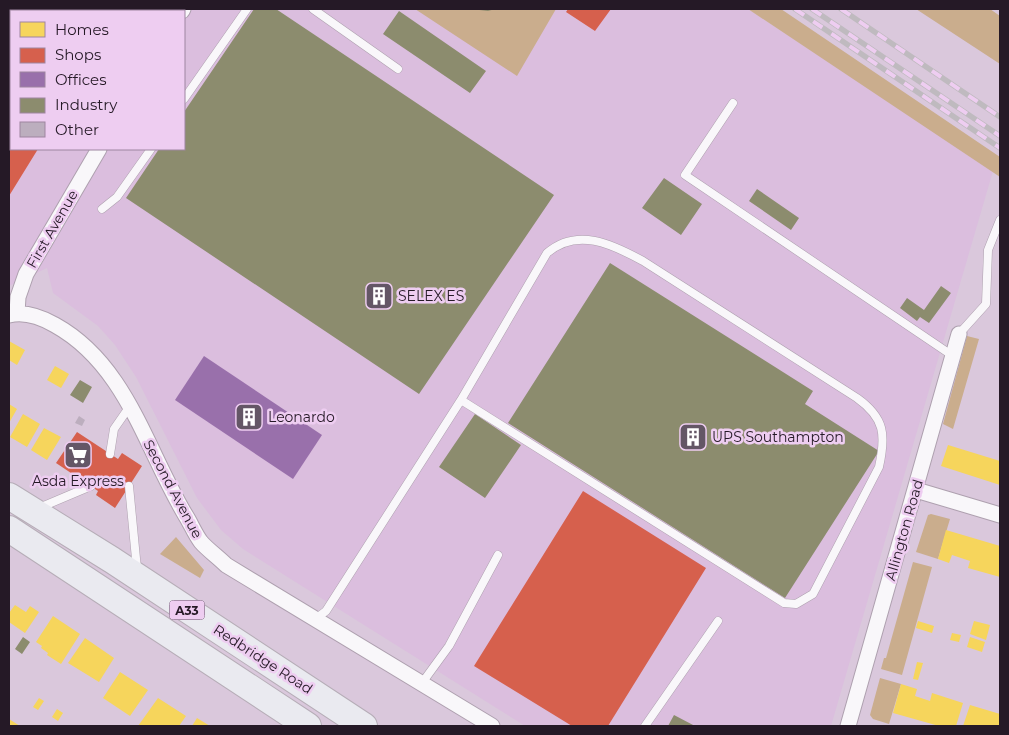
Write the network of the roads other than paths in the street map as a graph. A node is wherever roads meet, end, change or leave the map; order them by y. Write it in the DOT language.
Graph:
graph roads {
  1 [pos="247,9"];
  2 [pos="313,9"];
  3 [pos="398,68"];
  4 [pos="185,98"];
  5 [pos="733,103"];
  6 [pos="98,150"];
  7 [pos="150,150"];
  8 [pos="102,209"];
  9 [pos="1000,220"];
  10 [pos="13,314"];
  11 [pos="959,334"];
  12 [pos="953,356"];
  13 [pos="461,400"];
  14 [pos="130,406"];
  15 [pos="110,454"];
  16 [pos="91,486"];
  17 [pos="129,486"];
  18 [pos="916,490"];
  19 [pos="9,496"];
  20 [pos="32,511"];
  21 [pos="1000,515"];
  22 [pos="9,530"];
  23 [pos="9,552"];
  24 [pos="498,555"];
  25 [pos="66,567"];
  26 [pos="138,578"];
  27 [pos="314,620"];
  28 [pos="718,620"];
  29 [pos="422,683"];
  30 [pos="308,726"];
  31 [pos="364,726"];
  32 [pos="492,726"];
  33 [pos="645,726"];
  34 [pos="848,726"];
  1 -- 4 [label="lane"];
  2 -- 3 [label="lane"];
  5 -- 12 [label="lane"];
  6 -- 10 [label="street, First Avenue"];
  7 -- 8 [label="lane"];
  9 -- 11 [label="lane"];
  10 -- 14 [label="street, Second Avenue"];
  11 -- 12 [label="street, Allington Road"];
  12 -- 18 [label="street, Allington Road"];
  13 -- 13 [label="lane"];
  13 -- 27 [label="lane"];
  14 -- 15 [label="lane"];
  14 -- 27 [label="street, Second Avenue"];
  16 -- 20 [label="lane"];
  17 -- 26 [label="lane"];
  18 -- 21 [label="street"];
  18 -- 34 [label="street, Allington Road"];
  19 -- 20 [label="highway, Redbridge Road / A33"];
  20 -- 26 [label="highway, Redbridge Road / A33"];
  22 -- 25 [label="highway, A33"];
  23 -- 25 [label="highway"];
  24 -- 29 [label="lane"];
  25 -- 30 [label="highway, A33"];
  26 -- 31 [label="highway, Redbridge Road / A33"];
  27 -- 29 [label="street, Second Avenue"];
  28 -- 33 [label="lane"];
  29 -- 32 [label="street, Second Avenue"];
}
